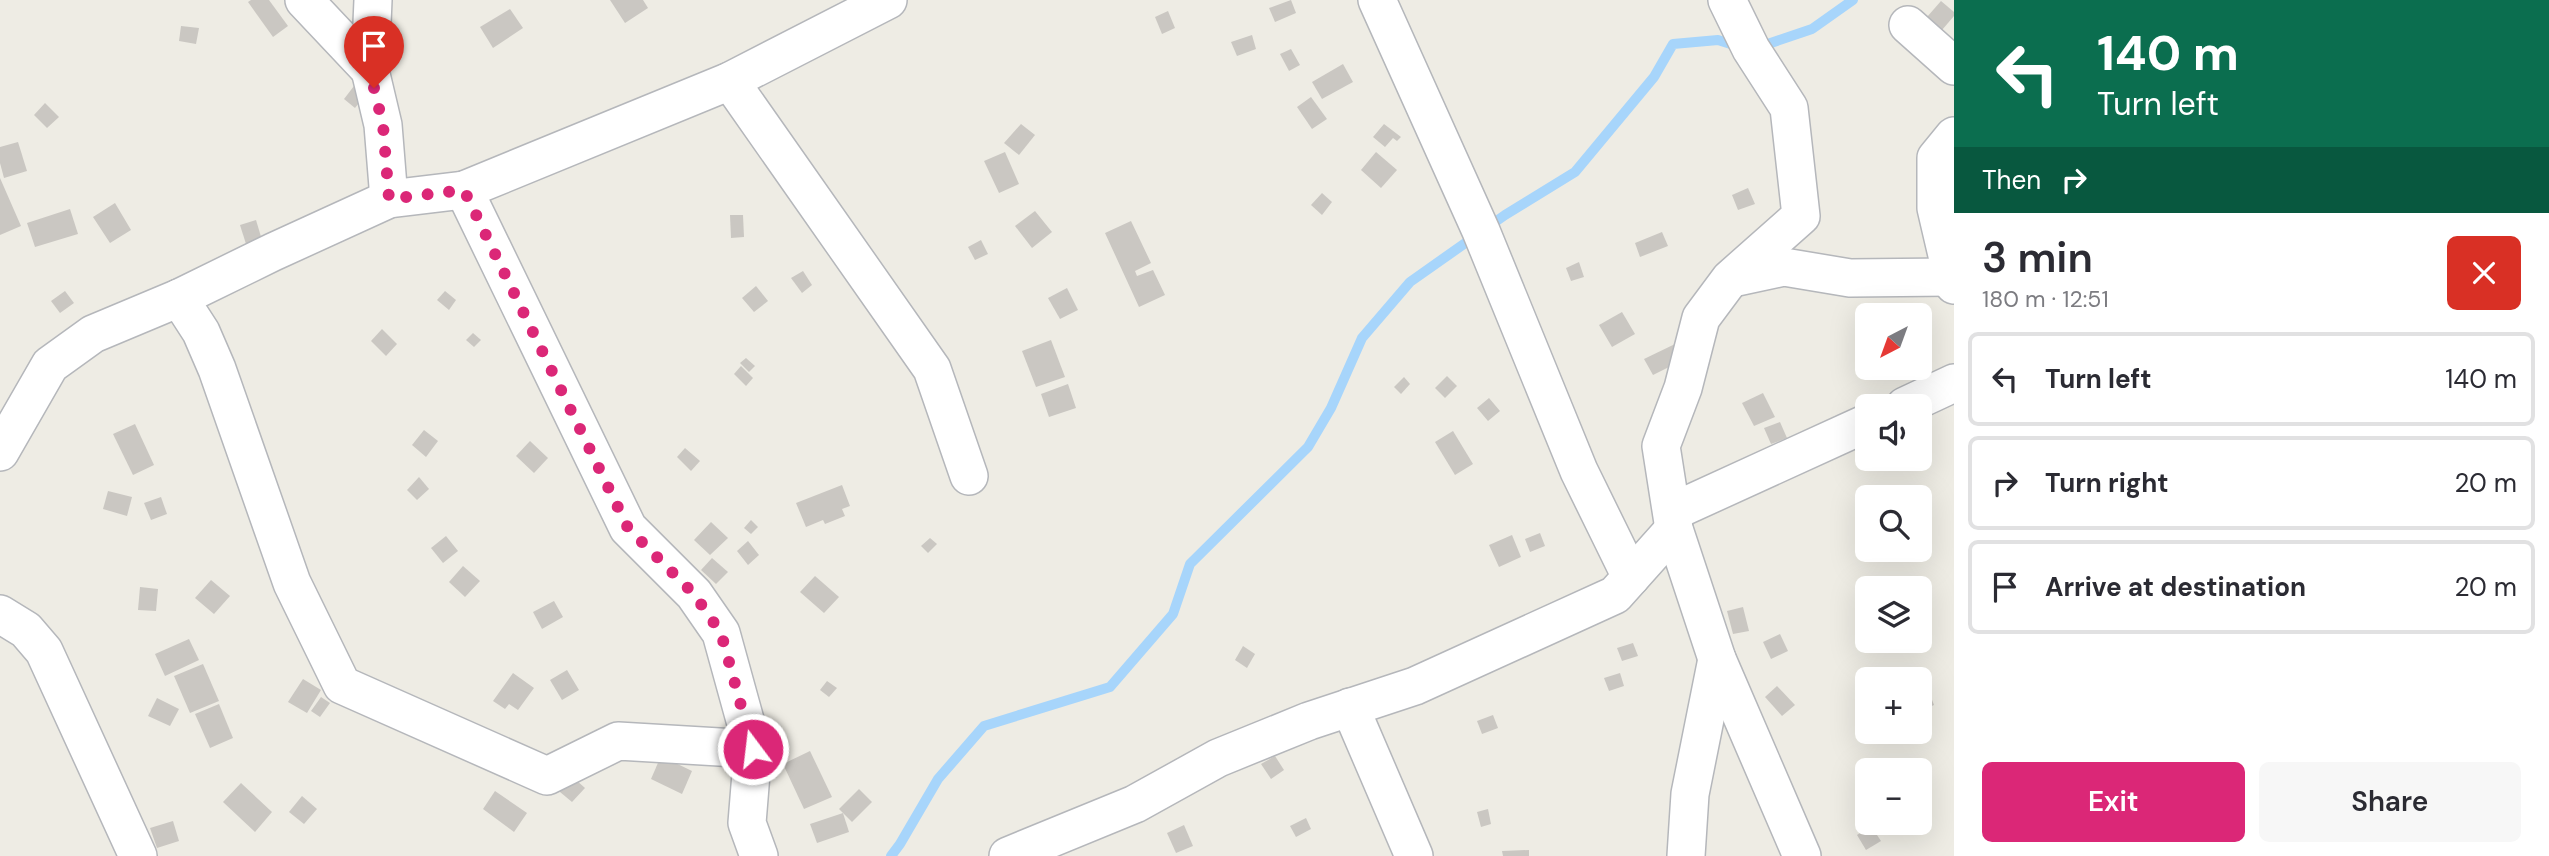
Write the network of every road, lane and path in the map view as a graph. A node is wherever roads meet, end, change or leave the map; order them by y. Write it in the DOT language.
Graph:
graph roads {
  1 [pos="304,0"];
  2 [pos="373,0"];
  3 [pos="888,0"];
  4 [pos="1377,0"];
  5 [pos="1727,0"];
  6 [pos="1908,25"];
  7 [pos="1954,66"];
  8 [pos="370,70"];
  9 [pos="730,81"];
  10 [pos="1954,136"];
  11 [pos="464,190"];
  12 [pos="389,199"];
  13 [pos="1730,279"];
  14 [pos="1952,281"];
  15 [pos="179,298"];
  16 [pos="1954,383"];
  17 [pos="1931,394"];
  18 [pos="1855,429"];
  19 [pos="0,452"];
  20 [pos="969,476"];
  21 [pos="1673,521"];
  22 [pos="1631,577"];
  23 [pos="0,614"];
  24 [pos="1717,659"];
  25 [pos="1350,707"];
  26 [pos="753,749"];
  27 [pos="138,856"];
  28 [pos="759,856"];
  29 [pos="1008,856"];
  30 [pos="1414,856"];
  31 [pos="1686,856"];
  32 [pos="1802,856"];
  1 -- 8 [label="street"];
  2 -- 8 [label="street"];
  3 -- 9 [label="street"];
  4 -- 22 [label="street"];
  5 -- 13 [label="street"];
  6 -- 7 [label="street"];
  8 -- 12 [label="street"];
  9 -- 11 [label="street"];
  9 -- 20 [label="street"];
  10 -- 14 [label="street"];
  11 -- 12 [label="street"];
  11 -- 26 [label="street"];
  12 -- 15 [label="street"];
  13 -- 14 [label="street"];
  13 -- 21 [label="street"];
  15 -- 19 [label="street"];
  15 -- 26 [label="street"];
  16 -- 17 [label="street"];
  18 -- 21 [label="street"];
  21 -- 22 [label="street"];
  21 -- 24 [label="street"];
  22 -- 25 [label="street"];
  23 -- 27 [label="street"];
  24 -- 31 [label="street"];
  24 -- 32 [label="street"];
  25 -- 29 [label="street"];
  25 -- 30 [label="street"];
  26 -- 28 [label="street"];
}
